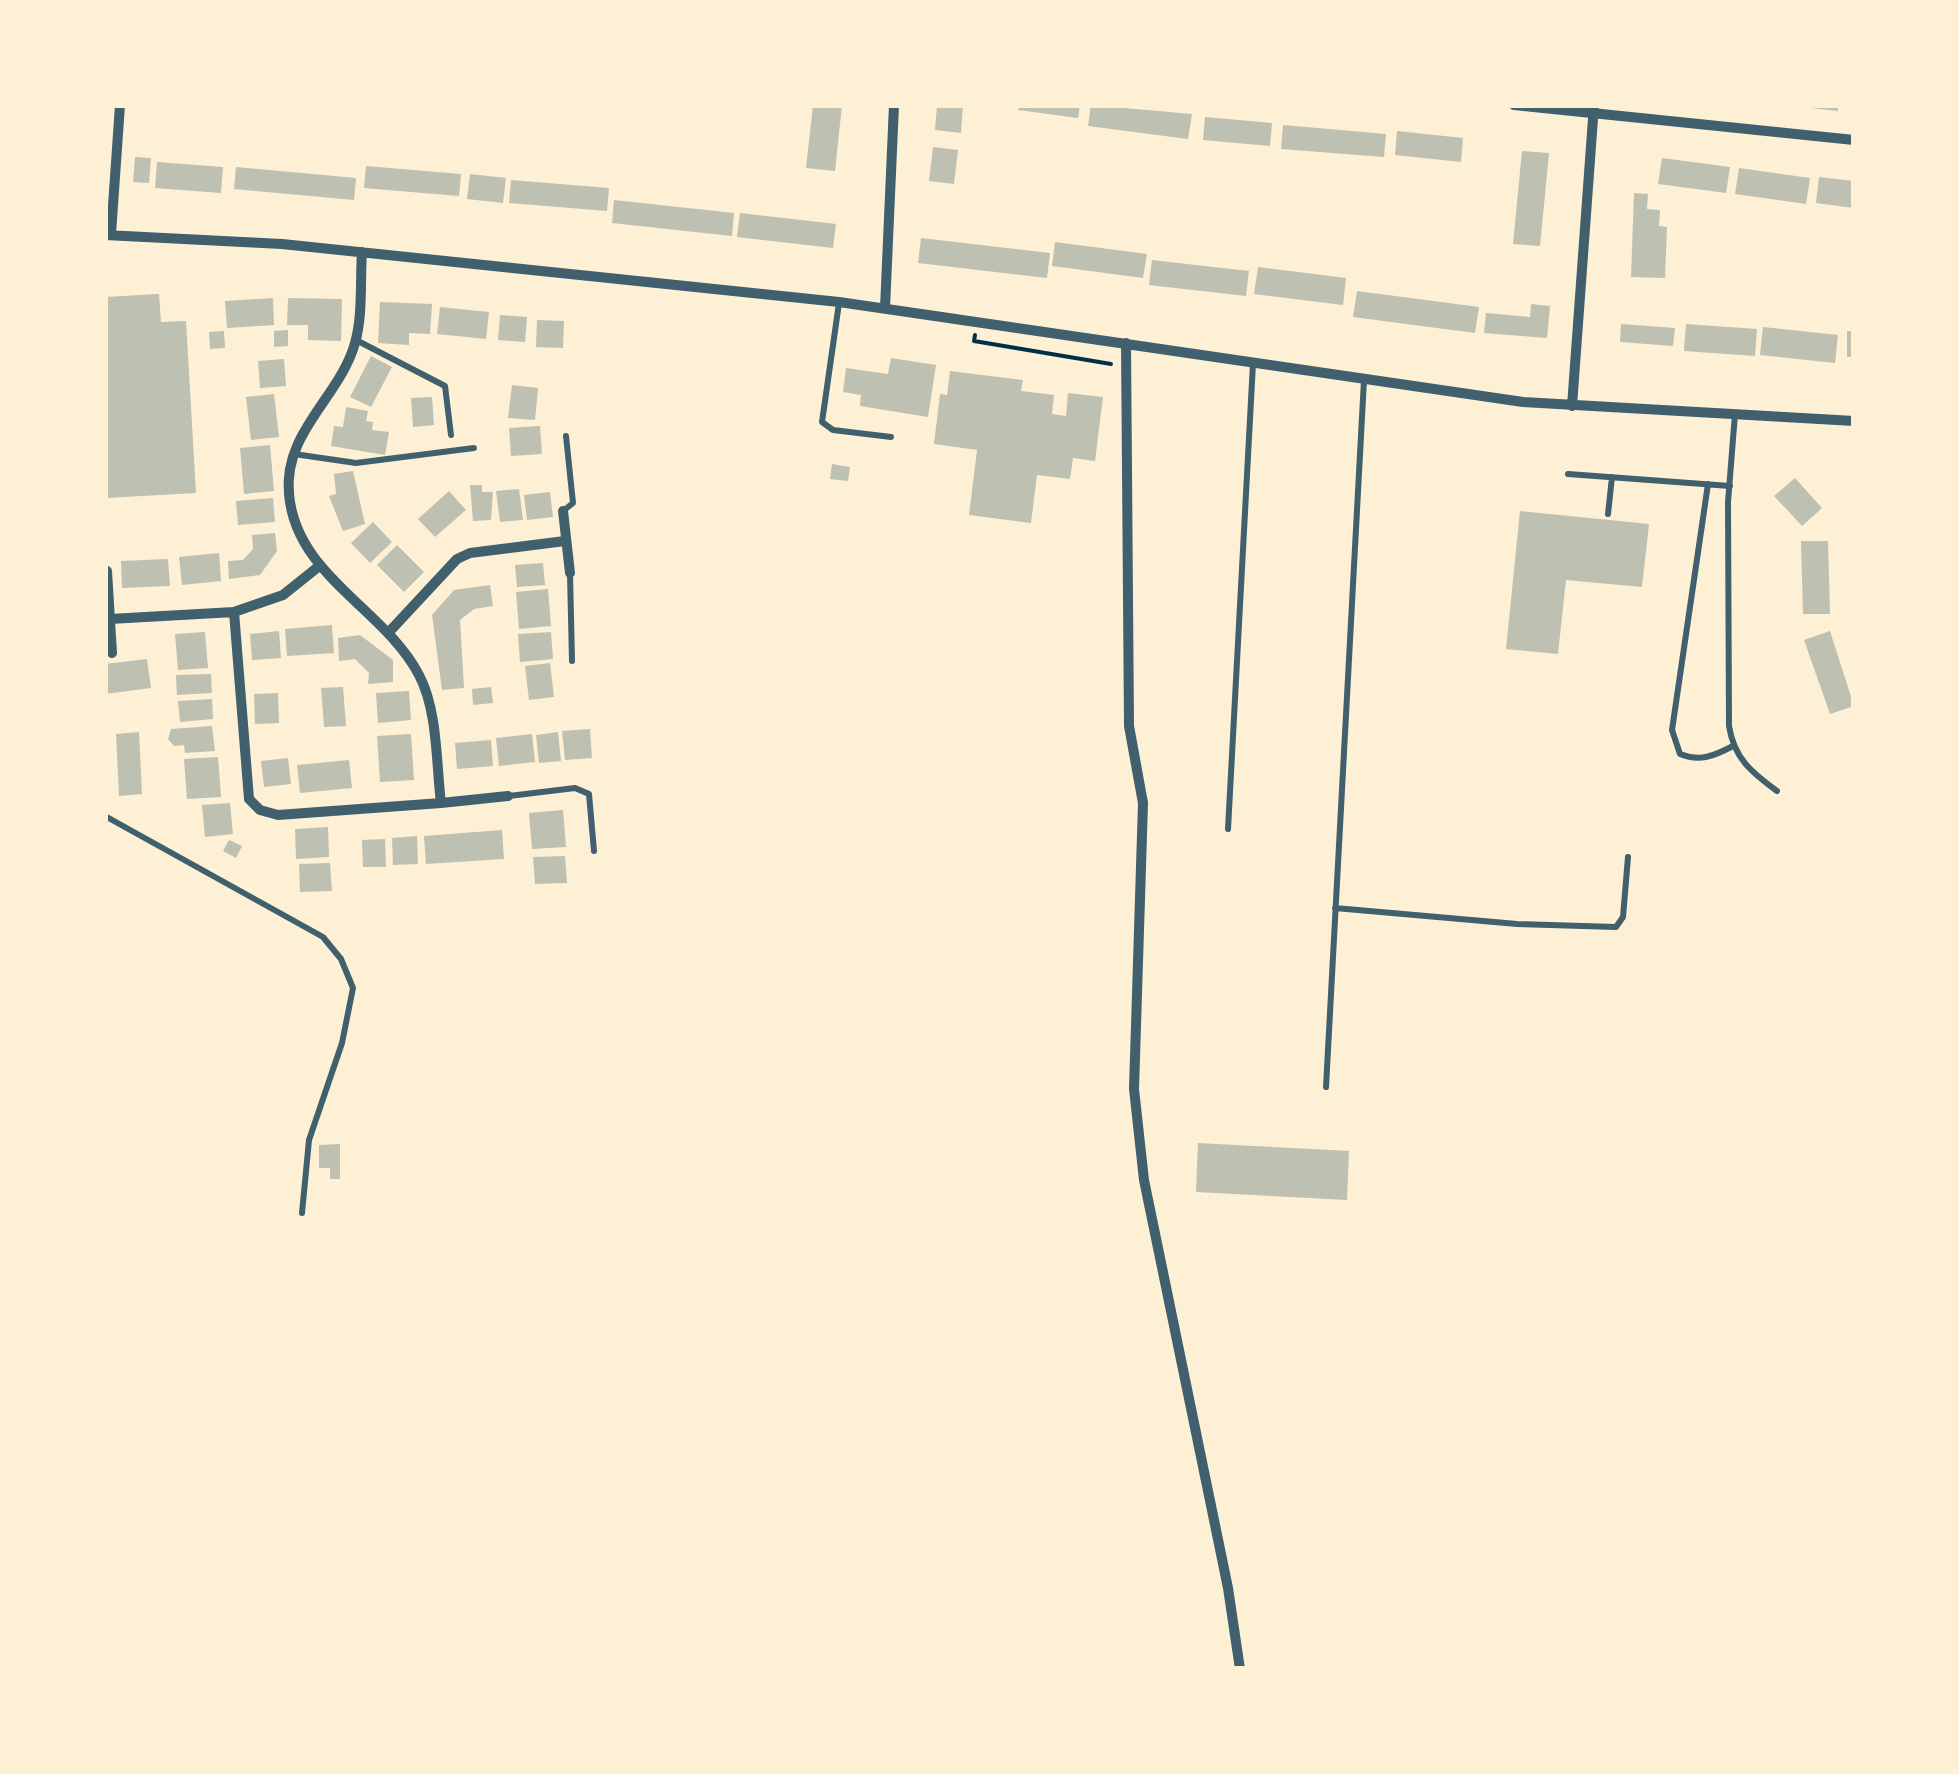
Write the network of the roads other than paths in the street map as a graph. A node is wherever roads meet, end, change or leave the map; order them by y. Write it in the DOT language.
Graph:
graph roads {
  1 [pos="120,105"];
  2 [pos="894,105"];
  3 [pos="1514,105"];
  4 [pos="1594,109"];
  5 [pos="1854,140"];
  6 [pos="108,234"];
  7 [pos="362,252"];
  8 [pos="839,302"];
  9 [pos="885,308"];
  10 [pos="356,340"];
  11 [pos="1126,344"];
  12 [pos="1252,363"];
  13 [pos="1364,380"];
  14 [pos="1572,406"];
  15 [pos="1735,413"];
  16 [pos="1854,421"];
  17 [pos="450,435"];
  18 [pos="566,436"];
  19 [pos="892,437"];
  20 [pos="474,448"];
  21 [pos="294,454"];
  22 [pos="1568,474"];
  23 [pos="1612,477"];
  24 [pos="1708,484"];
  25 [pos="1730,486"];
  26 [pos="563,511"];
  27 [pos="1608,514"];
  28 [pos="565,541"];
  29 [pos="318,567"];
  30 [pos="107,570"];
  31 [pos="570,573"];
  32 [pos="234,612"];
  33 [pos="110,619"];
  34 [pos="390,630"];
  35 [pos="112,653"];
  36 [pos="572,662"];
  37 [pos="1732,746"];
  38 [pos="1777,790"];
  39 [pos="508,796"];
  40 [pos="441,802"];
  41 [pos="105,816"];
  42 [pos="1228,829"];
  43 [pos="594,850"];
  44 [pos="1628,857"];
  45 [pos="1335,908"];
  46 [pos="1326,1087"];
  47 [pos="302,1212"];
  48 [pos="1240,1669"];
  1 -- 6 [label="street"];
  2 -- 9 [label="street"];
  3 -- 4 [label="street"];
  4 -- 5 [label="street"];
  4 -- 14 [label="street"];
  6 -- 7 [label="street"];
  7 -- 8 [label="street"];
  7 -- 10 [label="street"];
  8 -- 9 [label="street"];
  8 -- 19 [label="lane"];
  9 -- 11 [label="street"];
  10 -- 17 [label="lane"];
  10 -- 21 [label="street"];
  11 -- 12 [label="street"];
  11 -- 48 [label="street"];
  12 -- 13 [label="street"];
  12 -- 42 [label="lane"];
  13 -- 14 [label="street"];
  13 -- 45 [label="lane"];
  14 -- 15 [label="street"];
  15 -- 16 [label="street"];
  15 -- 25 [label="lane"];
  18 -- 26 [label="lane"];
  20 -- 21 [label="lane"];
  21 -- 29 [label="street"];
  22 -- 23 [label="lane"];
  23 -- 24 [label="lane"];
  23 -- 27 [label="lane"];
  24 -- 25 [label="lane"];
  24 -- 37 [label="lane"];
  25 -- 37 [label="lane"];
  26 -- 28 [label="street"];
  28 -- 31 [label="street"];
  28 -- 34 [label="street"];
  29 -- 32 [label="street"];
  29 -- 34 [label="street"];
  30 -- 33 [label="street"];
  31 -- 36 [label="lane"];
  32 -- 33 [label="street"];
  32 -- 40 [label="street"];
  33 -- 35 [label="street"];
  34 -- 40 [label="street"];
  37 -- 38 [label="lane"];
  39 -- 40 [label="street"];
  39 -- 43 [label="lane"];
  41 -- 47 [label="lane"];
  44 -- 45 [label="lane"];
  45 -- 46 [label="lane"];
}
